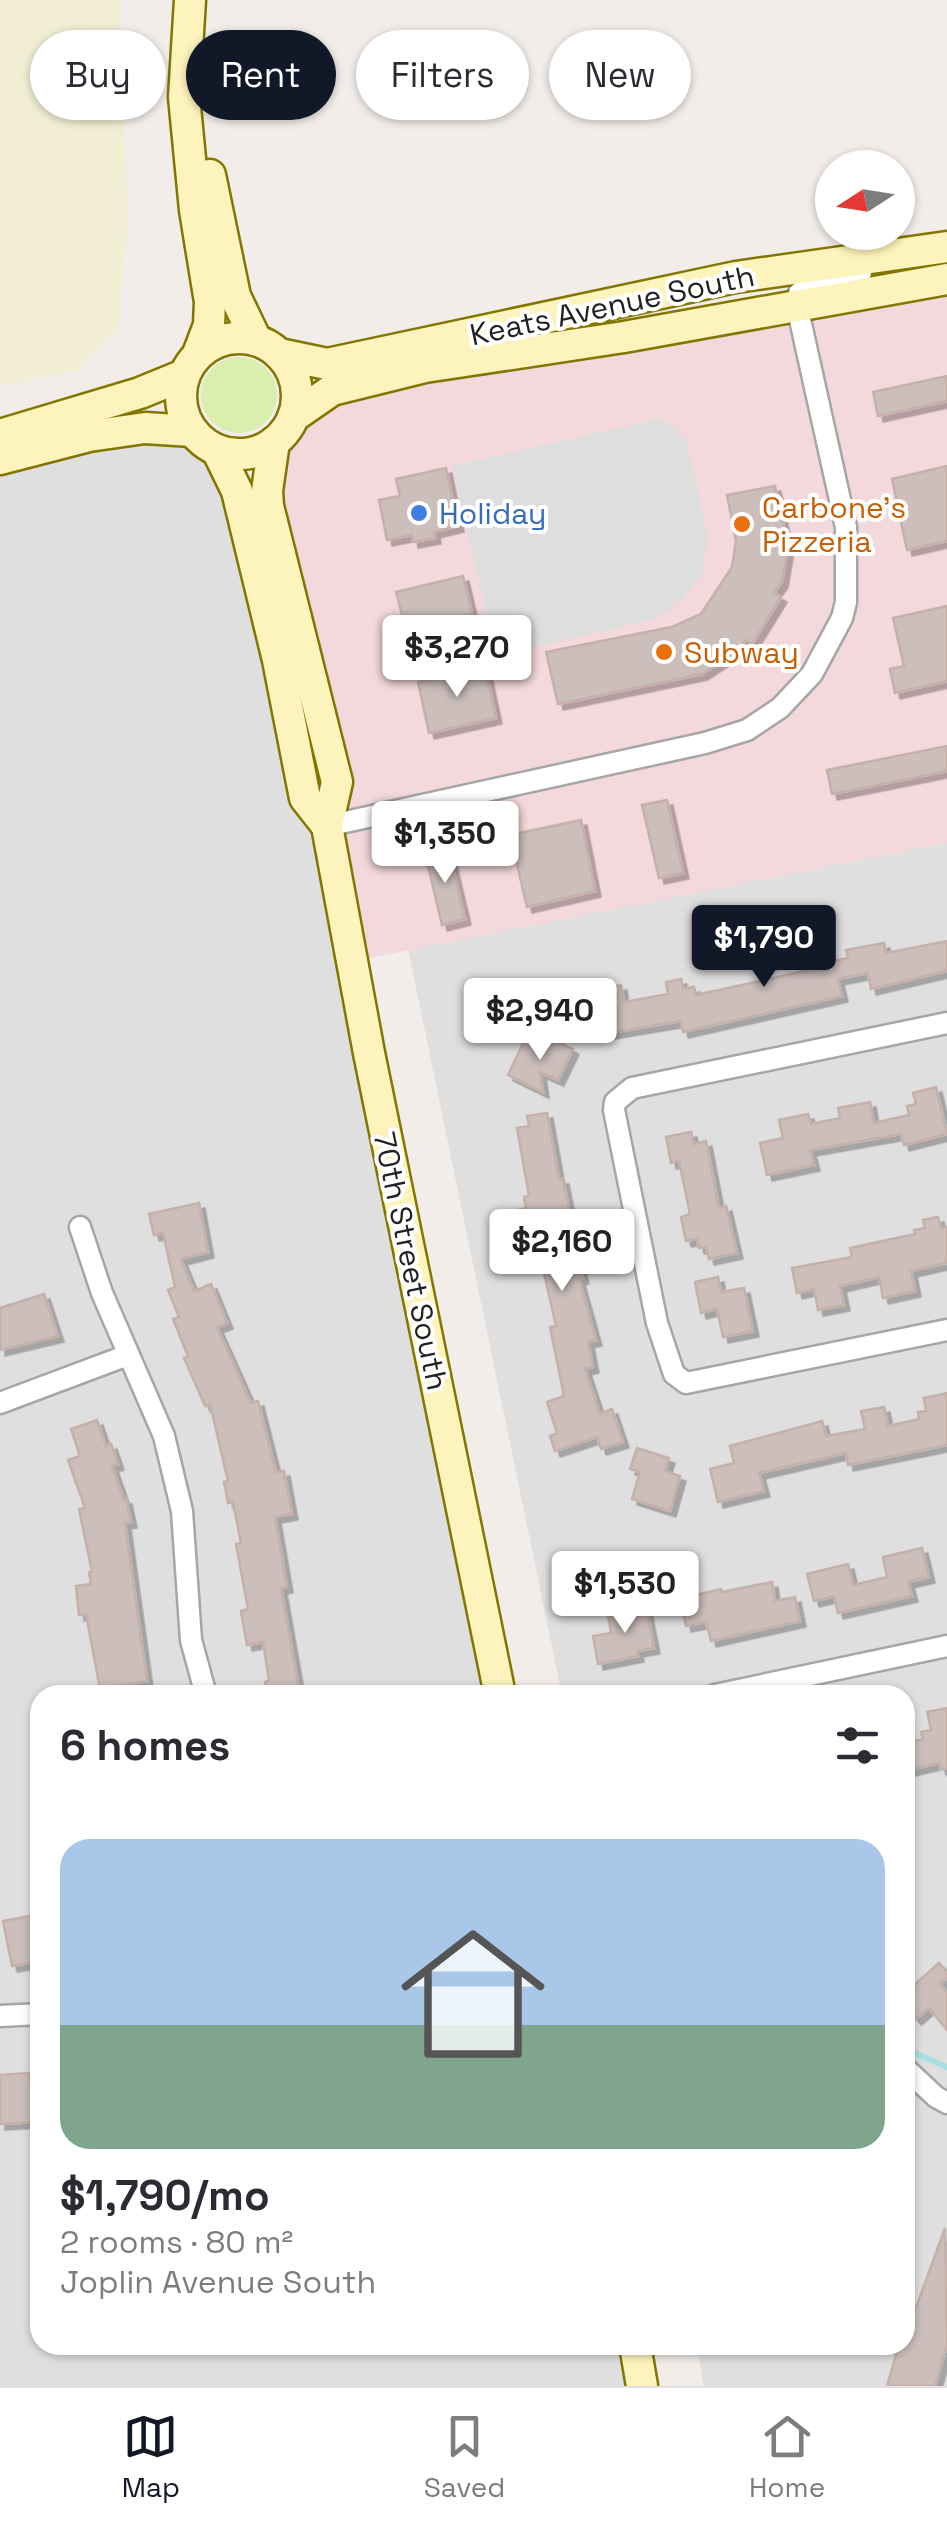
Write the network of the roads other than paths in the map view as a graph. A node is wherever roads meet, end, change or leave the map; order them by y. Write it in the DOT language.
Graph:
graph roads {
  1 [pos="190,0"];
  2 [pos="210,0"];
  3 [pos="947,247"];
  4 [pos="947,256"];
  5 [pos="947,279"];
  6 [pos="797,306"];
  7 [pos="268,347"];
  8 [pos="191,365"];
  9 [pos="293,417"];
  10 [pos="192,432"];
  11 [pos="0,435"];
  12 [pos="274,442"];
  13 [pos="217,450"];
  14 [pos="0,459"];
  15 [pos="327,826"];
  16 [pos="947,1023"];
  17 [pos="80,1227"];
  18 [pos="947,1330"];
  19 [pos="128,1355"];
  20 [pos="0,1403"];
  21 [pos="947,1646"];
  22 [pos="203,1685"];
  23 [pos="498,1685"];
  24 [pos="772,1685"];
  25 [pos="30,2014"];
  26 [pos="0,2016"];
  27 [pos="915,2078"];
  28 [pos="947,2103"];
  29 [pos="637,2355"];
  30 [pos="642,2386"];
  1 -- 8 [label="main road"];
  2 -- 7 [label="main road"];
  3 -- 7 [label="main road, Keats Avenue South"];
  4 -- 6 [label="street"];
  5 -- 6 [label="main road, Keats Avenue South"];
  6 -- 9 [label="main road, Keats Avenue South"];
  6 -- 15 [label="street"];
  7 -- 8 [label="main road"];
  7 -- 9 [label="main road"];
  8 -- 10 [label="main road"];
  8 -- 11 [label="main road"];
  9 -- 12 [label="main road"];
  10 -- 13 [label="main road"];
  10 -- 14 [label="main road"];
  12 -- 13 [label="main road"];
  12 -- 15 [label="main road, 70th Street South"];
  13 -- 15 [label="main road, 70th Street South"];
  15 -- 23 [label="main road, 70th Street South"];
  16 -- 18 [label="street"];
  17 -- 19 [label="street"];
  19 -- 20 [label="street"];
  19 -- 22 [label="street"];
  21 -- 24 [label="street"];
  25 -- 26 [label="street"];
  27 -- 28 [label="street"];
  29 -- 30 [label="main road"];
}
